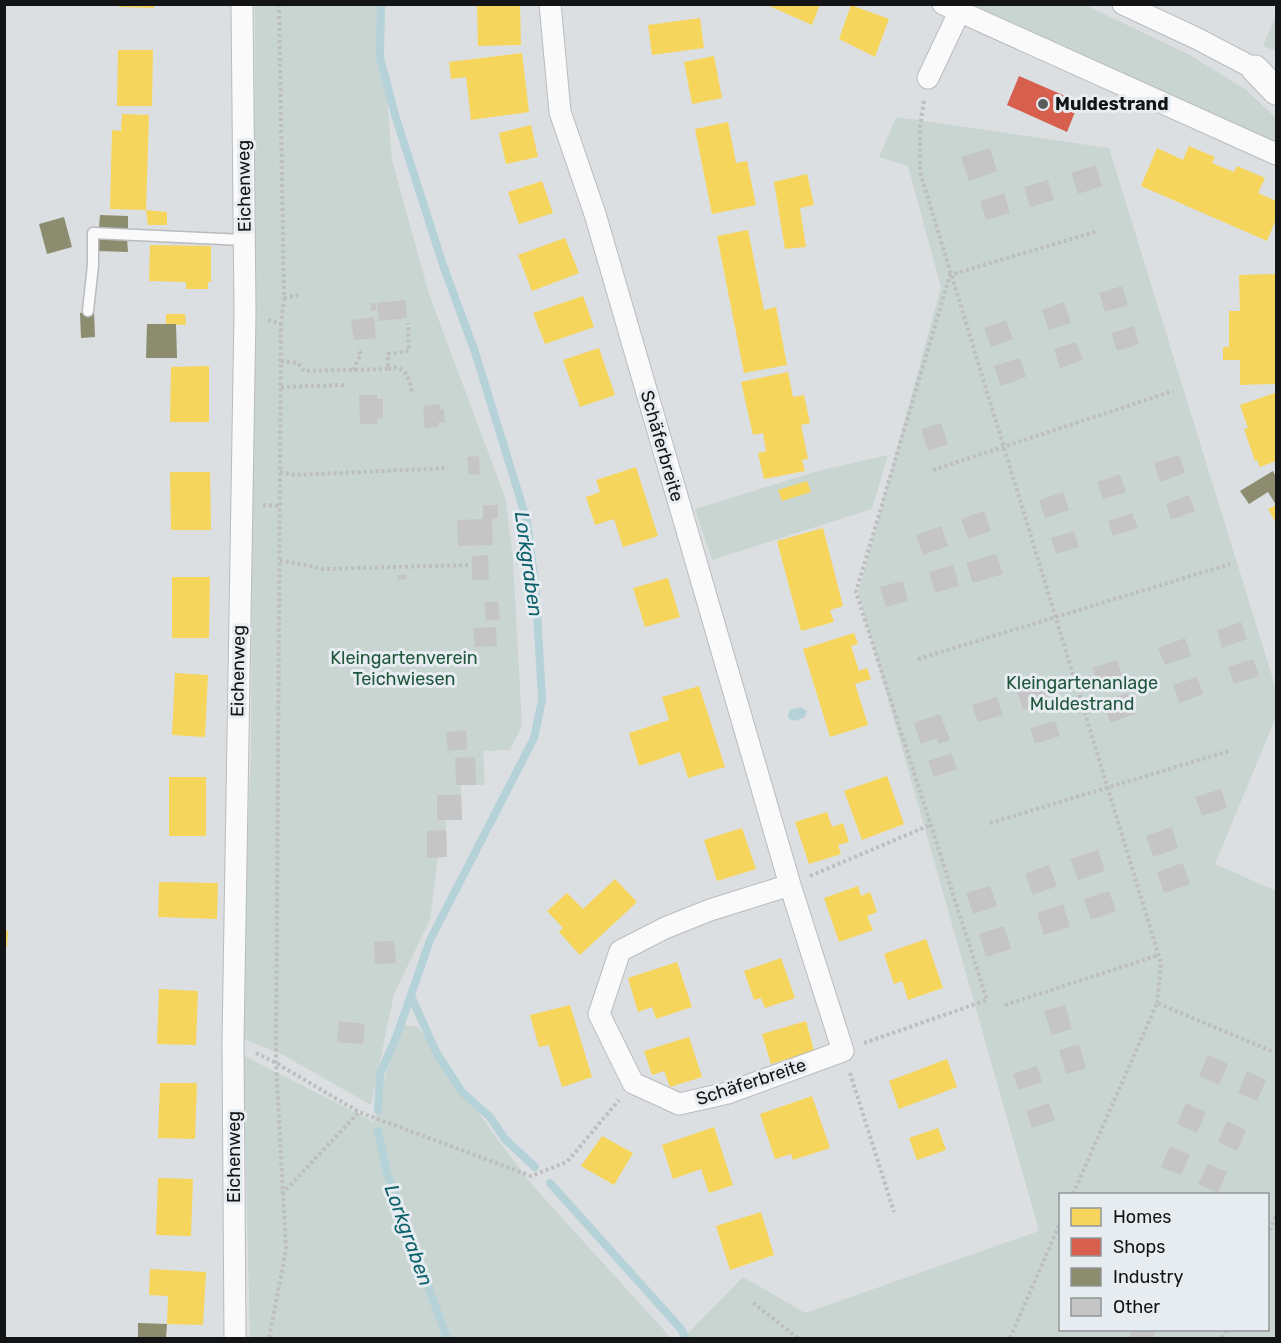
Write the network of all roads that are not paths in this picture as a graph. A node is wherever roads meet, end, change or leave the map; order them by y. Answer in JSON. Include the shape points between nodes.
{"nodes":[{"id":1,"x":242,"y":4,"type":"edge"},
{"id":2,"x":550,"y":4,"type":"edge"},
{"id":3,"x":1123,"y":4,"type":"edge"},
{"id":4,"x":955,"y":7,"type":"edge"},
{"id":5,"x":1266,"y":70,"type":"edge"},
{"id":6,"x":928,"y":78,"type":"road end"},
{"id":7,"x":1276,"y":91,"type":"edge"},
{"id":8,"x":1276,"y":154,"type":"edge"},
{"id":9,"x":244,"y":240,"type":"junction"},
{"id":10,"x":87,"y":311,"type":"dead end"},
{"id":11,"x":789,"y":885,"type":"junction"},
{"id":12,"x":235,"y":1338,"type":"edge"}],
"edges":[{"from":1,"to":9,"type":"street","name":"Eichenweg"},
{"from":2,"to":11,"type":"street","name":"Schäferbreite","via":[[560,112],[595,213]]},
{"from":3,"to":5,"type":"street"},
{"from":4,"to":6,"type":"street"},
{"from":4,"to":8,"type":"street"},
{"from":5,"to":7,"type":"street"},
{"from":9,"to":10,"type":"lane","via":[[93,233]]},
{"from":9,"to":12,"type":"street","name":"Eichenweg","via":[[232,1042]]},
{"from":11,"to":11,"type":"street","name":"Schäferbreite","via":[[710,910],[620,951],[599,1014],[633,1083],[679,1104],[728,1093],[843,1051]]}]}
